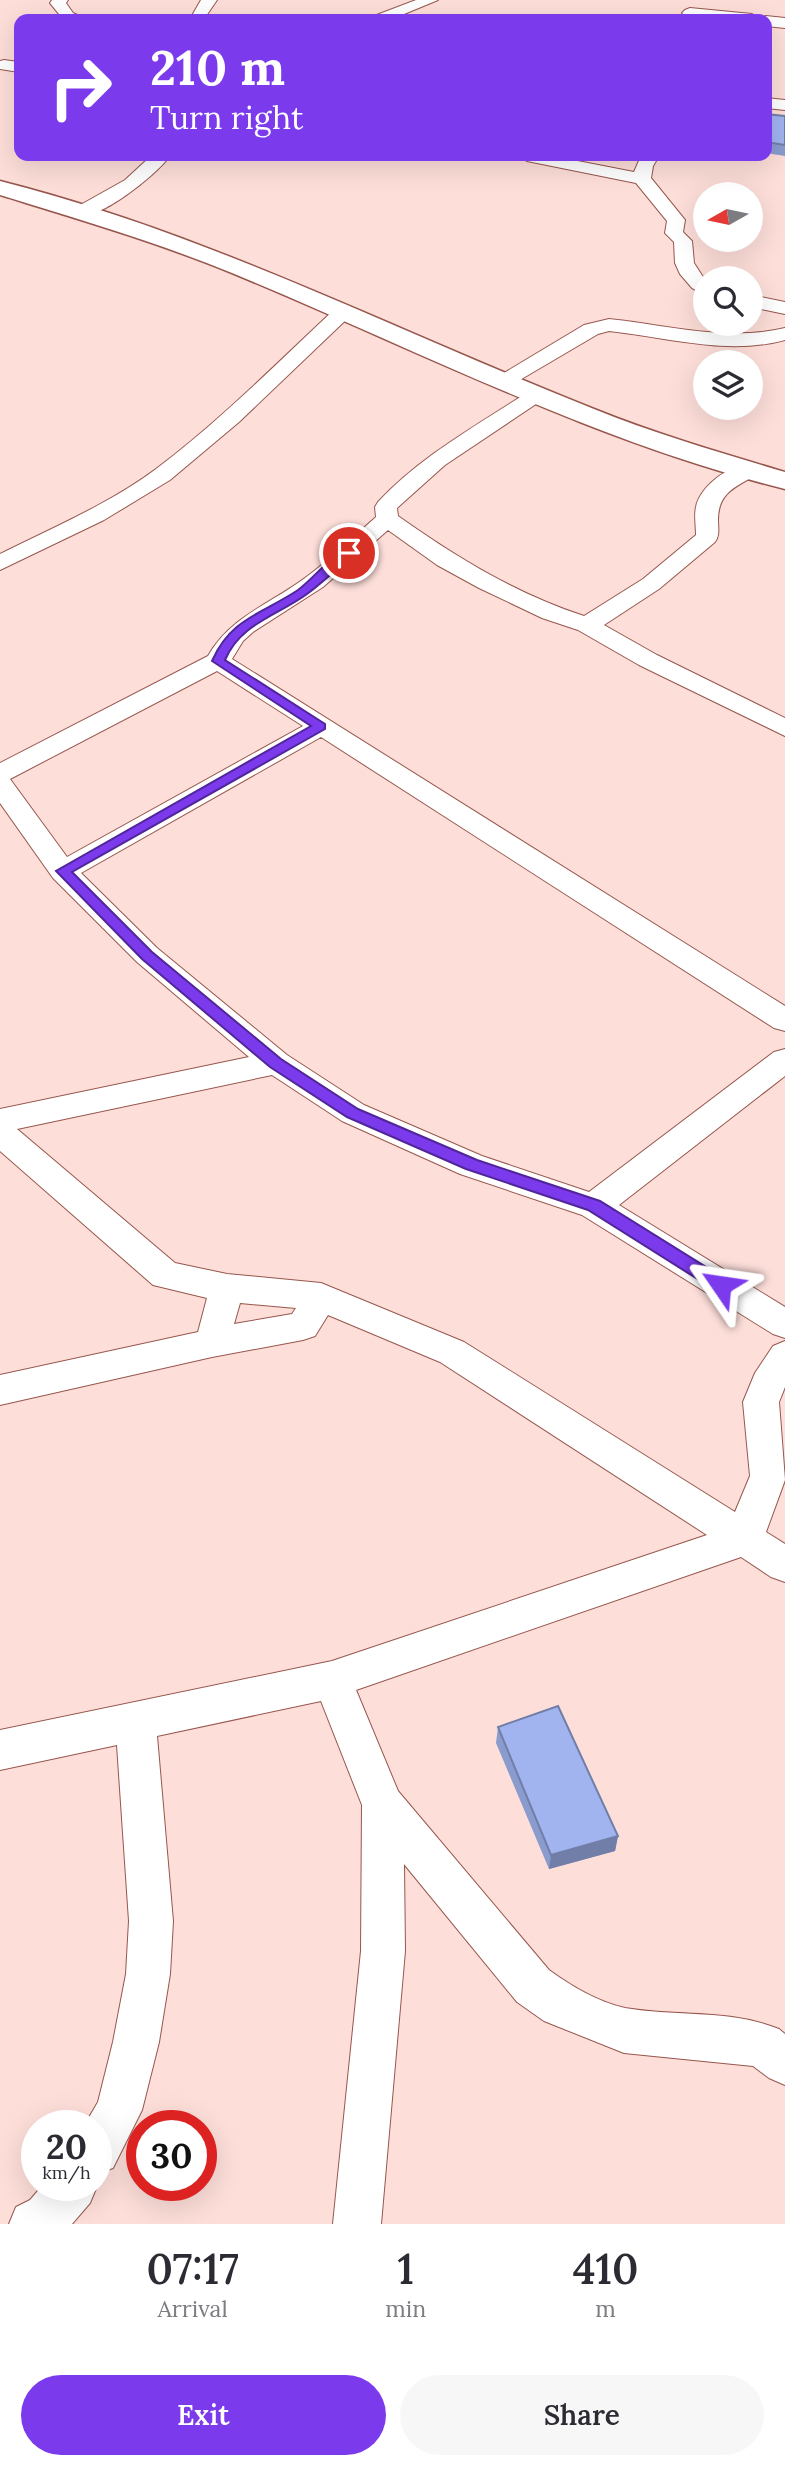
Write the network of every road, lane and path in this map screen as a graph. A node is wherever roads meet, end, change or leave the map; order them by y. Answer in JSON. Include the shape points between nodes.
{"nodes":[{"id":1,"x":60,"y":0,"type":"edge"},
{"id":2,"x":430,"y":0,"type":"edge"},
{"id":3,"x":690,"y":13,"type":"dead end"},
{"id":4,"x":68,"y":14,"type":"edge"},
{"id":5,"x":392,"y":14,"type":"edge"},
{"id":6,"x":700,"y":14,"type":"edge"},
{"id":7,"x":156,"y":161,"type":"edge"},
{"id":8,"x":552,"y":161,"type":"edge"},
{"id":9,"x":647,"y":161,"type":"edge"},
{"id":10,"x":642,"y":179,"type":"junction"},
{"id":11,"x":0,"y":188,"type":"edge"},
{"id":12,"x":81,"y":212,"type":"junction"},
{"id":13,"x":693,"y":281,"type":"edge"},
{"id":14,"x":763,"y":303,"type":"edge"},
{"id":15,"x":785,"y":308,"type":"edge"},
{"id":16,"x":343,"y":312,"type":"junction"},
{"id":17,"x":785,"y":334,"type":"edge"},
{"id":18,"x":506,"y":380,"type":"junction"},
{"id":19,"x":538,"y":394,"type":"junction"},
{"id":20,"x":748,"y":470,"type":"junction"},
{"id":21,"x":785,"y":481,"type":"edge"},
{"id":22,"x":387,"y":519,"type":"junction"},
{"id":23,"x":0,"y":563,"type":"edge"},
{"id":24,"x":587,"y":625,"type":"junction"},
{"id":25,"x":218,"y":661,"type":"junction"},
{"id":26,"x":320,"y":727,"type":"junction"},
{"id":27,"x":785,"y":728,"type":"edge"},
{"id":28,"x":0,"y":774,"type":"edge"},
{"id":29,"x":0,"y":784,"type":"edge"},
{"id":30,"x":63,"y":871,"type":"junction"},
{"id":31,"x":785,"y":1020,"type":"edge"},
{"id":32,"x":785,"y":1060,"type":"edge"},
{"id":33,"x":276,"y":1063,"type":"junction"},
{"id":34,"x":0,"y":1121,"type":"edge"},
{"id":35,"x":0,"y":1133,"type":"edge"},
{"id":36,"x":594,"y":1206,"type":"junction"},
{"id":37,"x":228,"y":1287,"type":"junction"},
{"id":38,"x":321,"y":1297,"type":"junction"},
{"id":39,"x":785,"y":1324,"type":"edge"},
{"id":40,"x":212,"y":1343,"type":"junction"},
{"id":41,"x":785,"y":1356,"type":"edge"},
{"id":42,"x":0,"y":1390,"type":"edge"},
{"id":43,"x":744,"y":1539,"type":"junction"},
{"id":44,"x":785,"y":1565,"type":"edge"},
{"id":45,"x":332,"y":1679,"type":"junction"},
{"id":46,"x":135,"y":1721,"type":"junction"},
{"id":47,"x":0,"y":1750,"type":"edge"},
{"id":48,"x":383,"y":1805,"type":"junction"},
{"id":49,"x":785,"y":2062,"type":"edge"},
{"id":50,"x":112,"y":2122,"type":"edge"},
{"id":51,"x":60,"y":2201,"type":"edge"},
{"id":52,"x":33,"y":2224,"type":"edge"},
{"id":53,"x":357,"y":2224,"type":"edge"}],
"edges":[{"from":1,"to":4,"type":"street","via":[[62,11]]},
{"from":2,"to":5,"type":"street"},
{"from":3,"to":6,"type":"street"},
{"from":7,"to":12,"type":"street","via":[[131,184]]},
{"from":8,"to":10,"type":"street"},
{"from":9,"to":10,"type":"street"},
{"from":10,"to":13,"type":"street","via":[[676,220],[674,233],[683,241],[681,258]]},
{"from":11,"to":12,"type":"street"},
{"from":12,"to":16,"type":"street","via":[[238,267]]},
{"from":14,"to":15,"type":"street"},
{"from":16,"to":18,"type":"street"},
{"from":16,"to":23,"type":"street","via":[[162,475],[96,515]]},
{"from":17,"to":18,"type":"street","via":[[768,339],[727,339],[609,325],[591,329]]},
{"from":18,"to":19,"type":"street"},
{"from":19,"to":20,"type":"street"},
{"from":19,"to":22,"type":"street","via":[[406,486],[386,507]]},
{"from":20,"to":21,"type":"street"},
{"from":20,"to":24,"type":"street","via":[[714,491],[707,506],[707,537],[651,584]]},
{"from":22,"to":24,"type":"street","via":[[466,572]]},
{"from":22,"to":25,"type":"street","via":[[302,592],[244,625]]},
{"from":24,"to":27,"type":"street"},
{"from":25,"to":26,"type":"street"},
{"from":25,"to":28,"type":"street"},
{"from":26,"to":30,"type":"street"},
{"from":26,"to":31,"type":"street"},
{"from":29,"to":30,"type":"street"},
{"from":30,"to":33,"type":"street","via":[[147,955]]},
{"from":32,"to":36,"type":"street"},
{"from":33,"to":34,"type":"street"},
{"from":33,"to":36,"type":"street","via":[[353,1113],[471,1165]]},
{"from":35,"to":37,"type":"street","via":[[165,1275]]},
{"from":36,"to":39,"type":"street"},
{"from":37,"to":38,"type":"street"},
{"from":37,"to":40,"type":"street"},
{"from":38,"to":40,"type":"street","via":[[303,1326]]},
{"from":38,"to":43,"type":"street","via":[[452,1352]]},
{"from":40,"to":42,"type":"street"},
{"from":41,"to":43,"type":"street","via":[[761,1402],[768,1476]]},
{"from":43,"to":44,"type":"street"},
{"from":43,"to":45,"type":"street"},
{"from":45,"to":46,"type":"street"},
{"from":45,"to":48,"type":"street"},
{"from":46,"to":47,"type":"street"},
{"from":46,"to":50,"type":"street","via":[[150,1921],[148,1974],[136,2042]]},
{"from":48,"to":49,"type":"street","via":[[533,1986],[560,2005],[624,2030],[763,2045]]},
{"from":48,"to":53,"type":"street","via":[[383,1951]]},
{"from":51,"to":52,"type":"street","via":[[47,2217]]}]}
